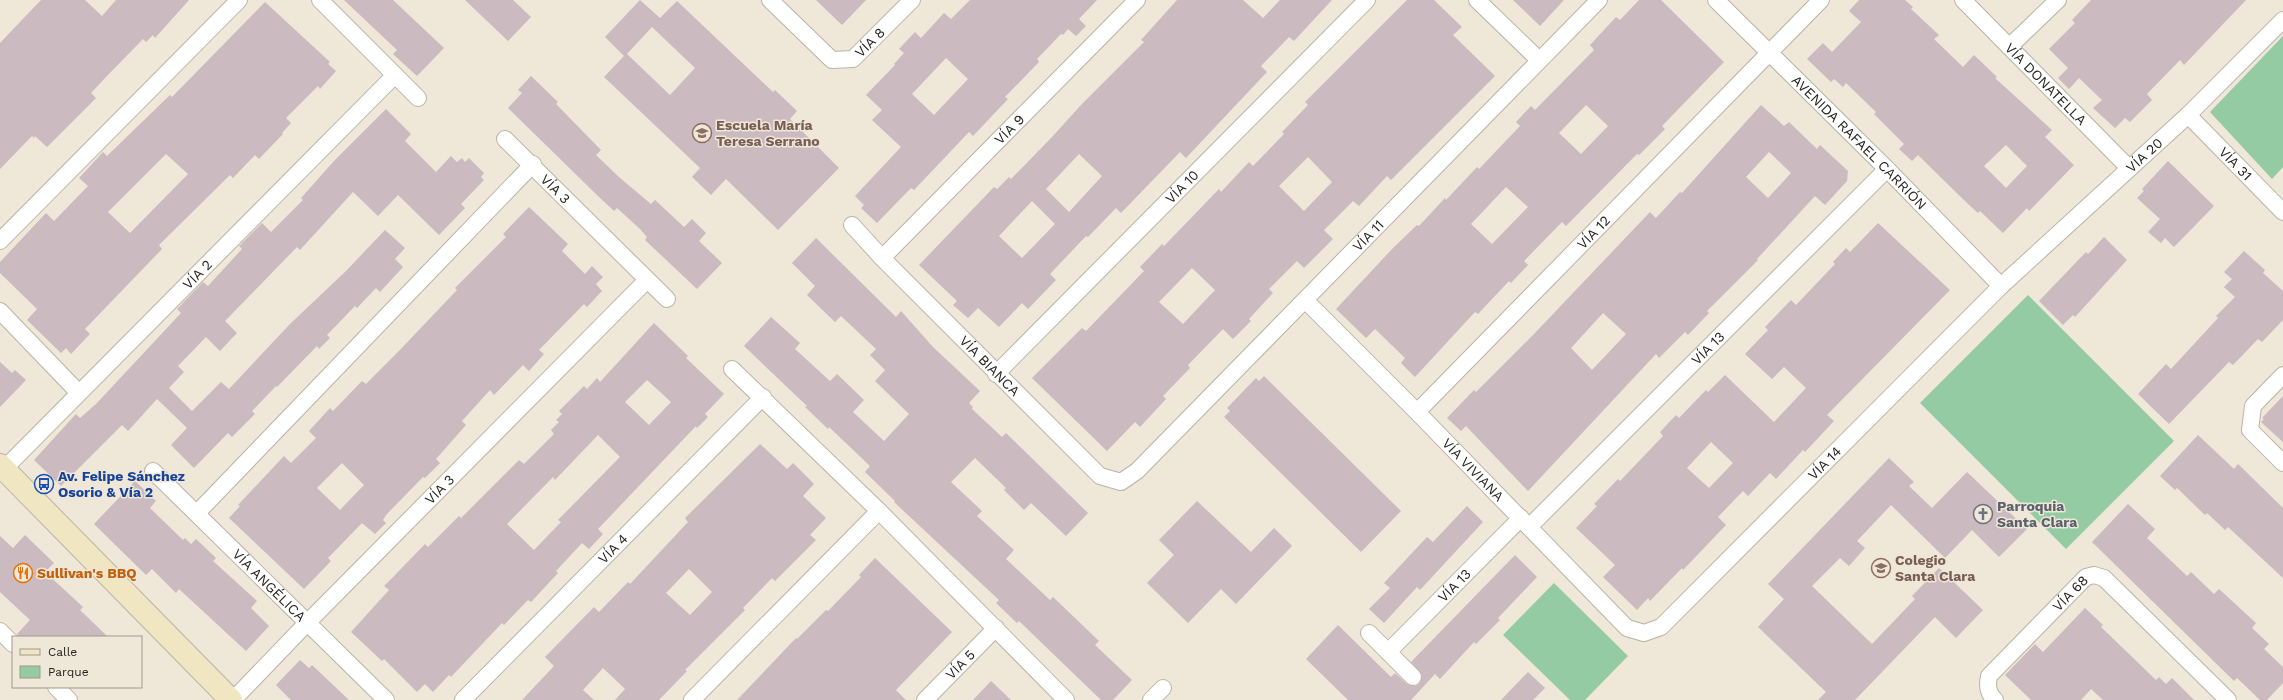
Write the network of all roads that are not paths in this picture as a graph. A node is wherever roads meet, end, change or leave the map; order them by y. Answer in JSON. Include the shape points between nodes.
{"nodes":[{"id":1,"x":240,"y":0,"type":"edge"},
{"id":2,"x":320,"y":0,"type":"edge"},
{"id":3,"x":770,"y":0,"type":"edge"},
{"id":4,"x":912,"y":0,"type":"edge"},
{"id":5,"x":1137,"y":0,"type":"edge"},
{"id":6,"x":1367,"y":0,"type":"edge"},
{"id":7,"x":1477,"y":0,"type":"edge"},
{"id":8,"x":1599,"y":0,"type":"edge"},
{"id":9,"x":1716,"y":0,"type":"edge"},
{"id":10,"x":1821,"y":0,"type":"edge"},
{"id":11,"x":1963,"y":0,"type":"edge"},
{"id":12,"x":2058,"y":0,"type":"edge"},
{"id":13,"x":2283,"y":20,"type":"edge"},
{"id":14,"x":2009,"y":47,"type":"junction"},
{"id":15,"x":1770,"y":52,"type":"junction"},
{"id":16,"x":1539,"y":60,"type":"junction"},
{"id":17,"x":395,"y":75,"type":"junction"},
{"id":18,"x":418,"y":98,"type":"dead end"},
{"id":19,"x":2188,"y":115,"type":"junction"},
{"id":20,"x":505,"y":139,"type":"dead end"},
{"id":21,"x":532,"y":164,"type":"junction"},
{"id":22,"x":2128,"y":168,"type":"junction"},
{"id":23,"x":1887,"y":169,"type":"junction"},
{"id":24,"x":2283,"y":212,"type":"edge"},
{"id":25,"x":852,"y":225,"type":"dead end"},
{"id":26,"x":0,"y":241,"type":"edge"},
{"id":27,"x":882,"y":258,"type":"junction"},
{"id":28,"x":648,"y":280,"type":"junction"},
{"id":29,"x":2001,"y":286,"type":"junction"},
{"id":30,"x":667,"y":299,"type":"dead end"},
{"id":31,"x":1305,"y":300,"type":"junction"},
{"id":32,"x":0,"y":311,"type":"edge"},
{"id":33,"x":732,"y":369,"type":"dead end"},
{"id":34,"x":996,"y":374,"type":"junction"},
{"id":35,"x":2283,"y":375,"type":"edge"},
{"id":36,"x":78,"y":392,"type":"junction"},
{"id":37,"x":762,"y":398,"type":"junction"},
{"id":38,"x":1417,"y":412,"type":"junction"},
{"id":39,"x":2283,"y":463,"type":"edge"},
{"id":40,"x":1,"y":469,"type":"edge"},
{"id":41,"x":153,"y":471,"type":"dead end"},
{"id":42,"x":1137,"y":471,"type":"joint"},
{"id":43,"x":879,"y":511,"type":"junction"},
{"id":44,"x":197,"y":513,"type":"junction"},
{"id":45,"x":1525,"y":523,"type":"junction"},
{"id":46,"x":308,"y":622,"type":"junction"},
{"id":47,"x":996,"y":628,"type":"junction"},
{"id":48,"x":0,"y":631,"type":"edge"},
{"id":49,"x":1369,"y":633,"type":"dead end"},
{"id":50,"x":1644,"y":633,"type":"joint"},
{"id":51,"x":12,"y":643,"type":"edge"},
{"id":52,"x":1388,"y":652,"type":"junction"},
{"id":53,"x":1413,"y":677,"type":"dead end"},
{"id":54,"x":57,"y":688,"type":"edge"},
{"id":55,"x":1163,"y":688,"type":"dead end"},
{"id":56,"x":70,"y":700,"type":"edge"},
{"id":57,"x":232,"y":700,"type":"edge"},
{"id":58,"x":386,"y":700,"type":"edge"},
{"id":59,"x":463,"y":700,"type":"edge"},
{"id":60,"x":692,"y":700,"type":"edge"},
{"id":61,"x":924,"y":700,"type":"edge"},
{"id":62,"x":1066,"y":700,"type":"edge"},
{"id":63,"x":1151,"y":700,"type":"edge"},
{"id":64,"x":1995,"y":700,"type":"edge"},
{"id":65,"x":2228,"y":700,"type":"edge"}],
"edges":[{"from":1,"to":26,"type":"street"},
{"from":2,"to":17,"type":"street"},
{"from":3,"to":4,"type":"street","name":"VÍA 8","via":[[832,60],[853,59]]},
{"from":5,"to":27,"type":"street","name":"VÍA 9"},
{"from":6,"to":34,"type":"street","name":"VÍA 10"},
{"from":7,"to":16,"type":"street"},
{"from":8,"to":16,"type":"street","name":"VÍA 11"},
{"from":9,"to":15,"type":"street","name":"AVENIDA RAFAEL CARRIÓN"},
{"from":10,"to":15,"type":"street","name":"VÍA 12"},
{"from":11,"to":14,"type":"street","name":"VÍA DONATELLA"},
{"from":12,"to":14,"type":"street"},
{"from":13,"to":19,"type":"street","name":"VÍA 20"},
{"from":14,"to":22,"type":"street","name":"VÍA DONATELLA"},
{"from":15,"to":23,"type":"street","name":"AVENIDA RAFAEL CARRIÓN"},
{"from":15,"to":38,"type":"street","name":"VÍA 12"},
{"from":16,"to":31,"type":"street","name":"VÍA 11"},
{"from":17,"to":18,"type":"street"},
{"from":17,"to":36,"type":"street","name":"VÍA 2"},
{"from":19,"to":22,"type":"street","name":"VÍA 20"},
{"from":19,"to":24,"type":"street","name":"VÍA 31"},
{"from":20,"to":21,"type":"street","name":"VÍA 3"},
{"from":21,"to":28,"type":"street","name":"VÍA 3"},
{"from":21,"to":44,"type":"street","name":"VÍA 3"},
{"from":22,"to":29,"type":"street","name":"VÍA 20"},
{"from":23,"to":29,"type":"street","name":"AVENIDA RAFAEL CARRIÓN"},
{"from":23,"to":45,"type":"street","name":"VÍA 13"},
{"from":25,"to":27,"type":"street","name":"VÍA BIANCA"},
{"from":27,"to":34,"type":"street","name":"VÍA BIANCA"},
{"from":28,"to":30,"type":"street","name":"VÍA 3"},
{"from":28,"to":46,"type":"street","name":"VÍA 3"},
{"from":29,"to":50,"type":"street","name":"VÍA 14","via":[[1661,627]]},
{"from":31,"to":38,"type":"street","name":"VÍA VIVIANA"},
{"from":31,"to":42,"type":"street","name":"VÍA 11"},
{"from":32,"to":36,"type":"street"},
{"from":33,"to":37,"type":"street"},
{"from":34,"to":42,"type":"street","name":"VÍA BIANCA","via":[[1100,476],[1121,482]]},
{"from":35,"to":39,"type":"street","via":[[2253,406],[2250,430]]},
{"from":36,"to":40,"type":"street","name":"VÍA 2"},
{"from":37,"to":43,"type":"street"},
{"from":37,"to":59,"type":"street","name":"VÍA 4"},
{"from":38,"to":45,"type":"street","name":"VÍA VIVIANA"},
{"from":40,"to":57,"type":"street"},
{"from":41,"to":44,"type":"street","name":"VÍA ANGÉLICA"},
{"from":43,"to":47,"type":"street"},
{"from":43,"to":60,"type":"street"},
{"from":44,"to":46,"type":"street","name":"VÍA ANGÉLICA"},
{"from":45,"to":50,"type":"street","name":"VÍA VIVIANA","via":[[1627,628]]},
{"from":45,"to":52,"type":"street","name":"VÍA 13"},
{"from":46,"to":57,"type":"street","name":"VÍA 3"},
{"from":46,"to":58,"type":"street","name":"VÍA ANGÉLICA"},
{"from":47,"to":61,"type":"street","name":"VÍA 5"},
{"from":47,"to":62,"type":"street"},
{"from":48,"to":51,"type":"street"},
{"from":49,"to":52,"type":"street"},
{"from":52,"to":53,"type":"street"},
{"from":54,"to":56,"type":"street"},
{"from":55,"to":63,"type":"street"},
{"from":64,"to":65,"type":"street","name":"VÍA 68","via":[[1990,695],[1988,676],[2086,577],[2094,575],[2104,578]]}]}
